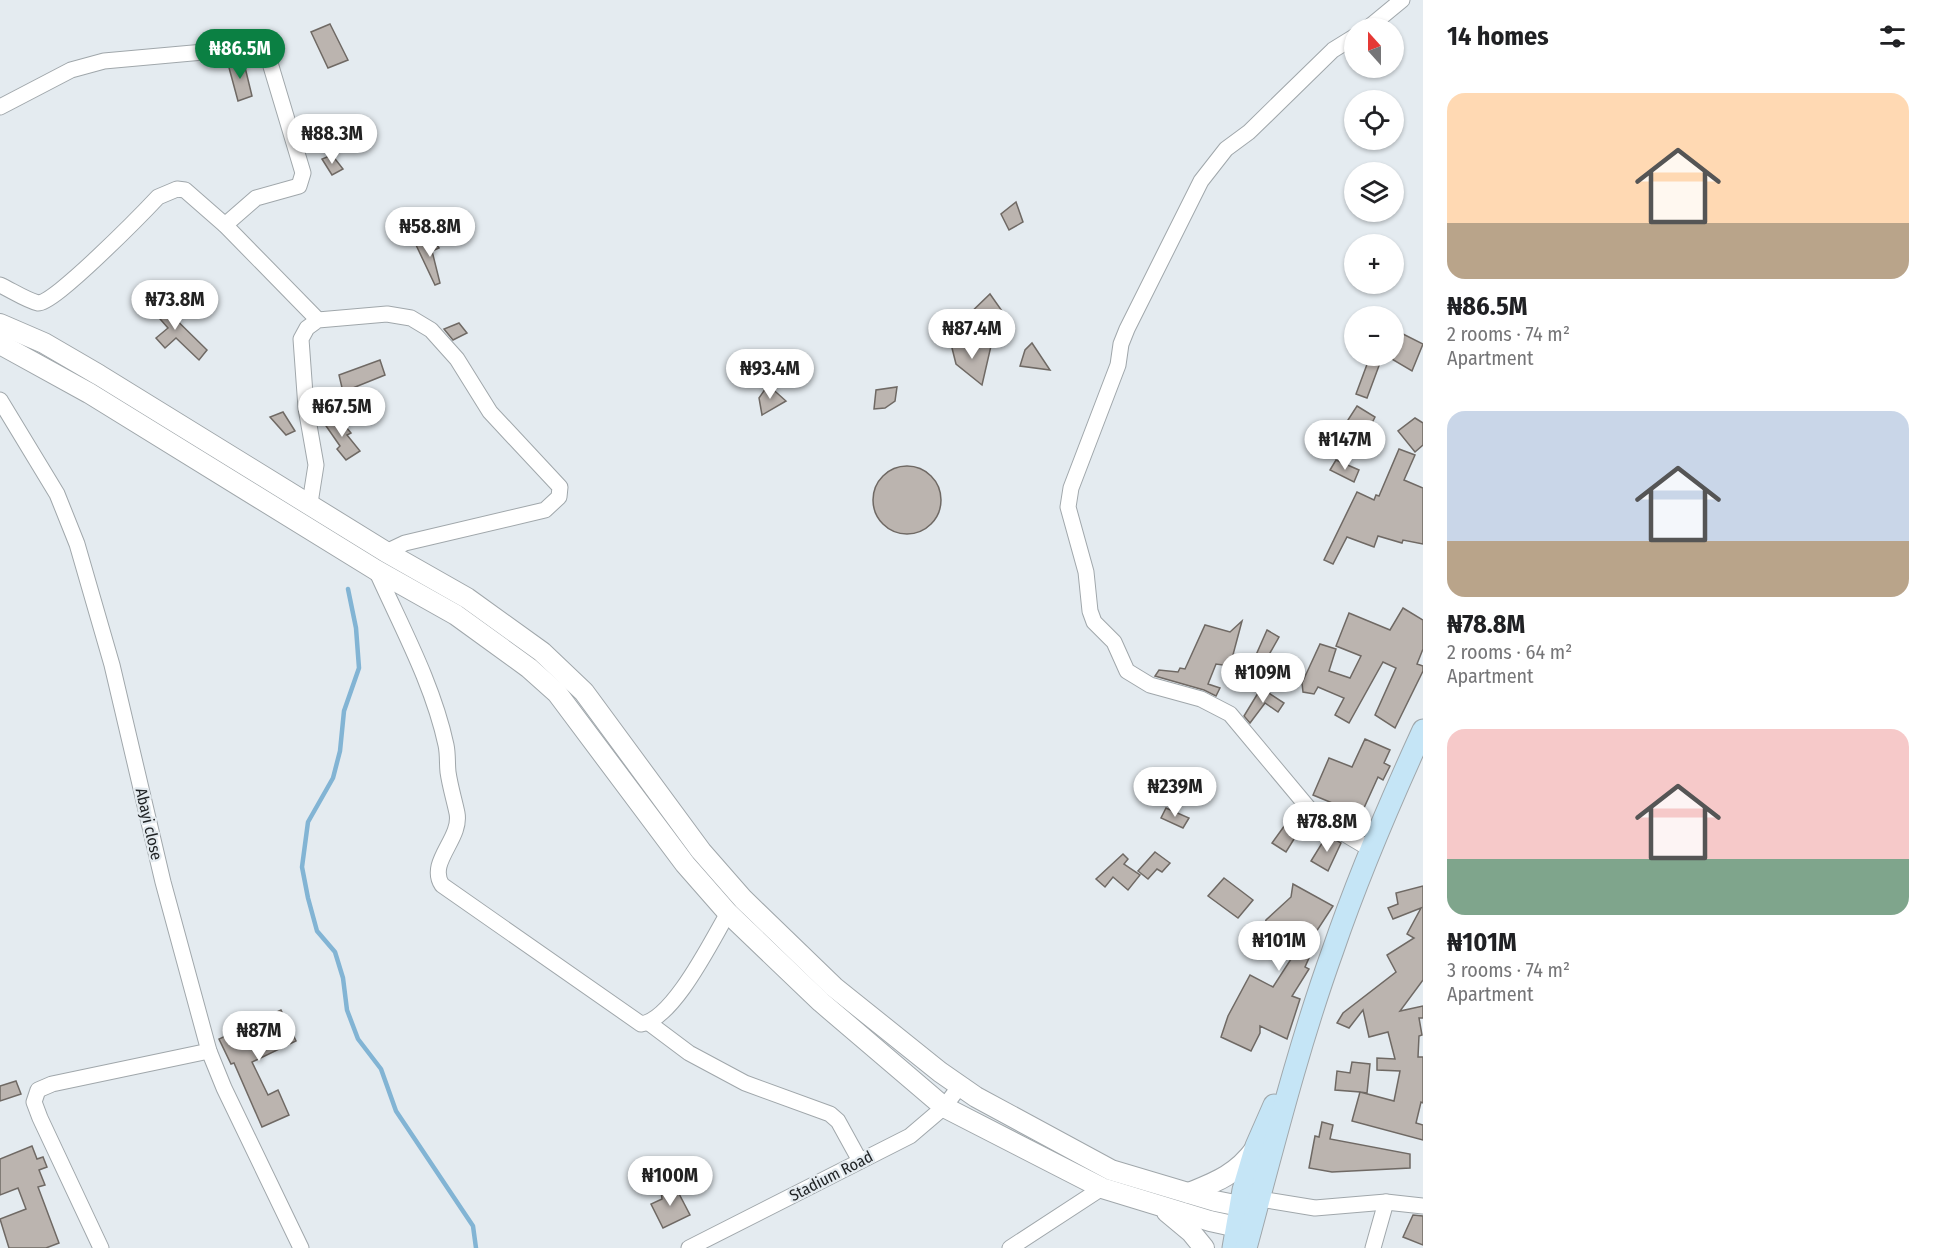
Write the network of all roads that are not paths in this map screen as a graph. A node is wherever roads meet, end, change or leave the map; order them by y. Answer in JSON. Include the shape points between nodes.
{"nodes":[{"id":1,"x":1402,"y":0,"type":"edge"},
{"id":2,"x":1380,"y":18,"type":"edge"},
{"id":3,"x":1344,"y":43,"type":"edge"},
{"id":4,"x":0,"y":107,"type":"edge"},
{"id":5,"x":225,"y":225,"type":"junction"},
{"id":6,"x":0,"y":285,"type":"edge"},
{"id":7,"x":318,"y":320,"type":"junction"},
{"id":8,"x":0,"y":324,"type":"edge"},
{"id":9,"x":0,"y":344,"type":"edge"},
{"id":10,"x":0,"y":400,"type":"edge"},
{"id":11,"x":310,"y":503,"type":"junction"},
{"id":12,"x":386,"y":552,"type":"junction"},
{"id":13,"x":376,"y":570,"type":"junction"},
{"id":14,"x":1423,"y":730,"type":"edge"},
{"id":15,"x":1370,"y":849,"type":"junction"},
{"id":16,"x":728,"y":913,"type":"junction"},
{"id":17,"x":649,"y":1023,"type":"junction"},
{"id":18,"x":1304,"y":1036,"type":"junction"},
{"id":19,"x":209,"y":1051,"type":"junction"},
{"id":20,"x":960,"y":1086,"type":"junction"},
{"id":21,"x":944,"y":1107,"type":"junction"},
{"id":22,"x":1256,"y":1146,"type":"junction"},
{"id":23,"x":860,"y":1161,"type":"junction"},
{"id":24,"x":1102,"y":1188,"type":"junction"},
{"id":25,"x":1189,"y":1193,"type":"junction"},
{"id":26,"x":1386,"y":1202,"type":"junction"},
{"id":27,"x":1158,"y":1204,"type":"junction"},
{"id":28,"x":1423,"y":1206,"type":"edge"},
{"id":29,"x":1249,"y":1220,"type":"edge"},
{"id":30,"x":297,"y":1247,"type":"edge"},
{"id":31,"x":101,"y":1248,"type":"edge"},
{"id":32,"x":689,"y":1248,"type":"edge"},
{"id":33,"x":1010,"y":1248,"type":"edge"},
{"id":34,"x":1204,"y":1248,"type":"edge"},
{"id":35,"x":1233,"y":1248,"type":"edge"},
{"id":36,"x":1373,"y":1248,"type":"edge"}],
"edges":[{"from":1,"to":2,"type":"street"},
{"from":3,"to":15,"type":"street","via":[[1250,132],[1226,149],[1201,181],[1127,329],[1118,364],[1071,488],[1068,507],[1086,572],[1090,611],[1094,622],[1114,642],[1127,671],[1150,685],[1201,699],[1230,714],[1310,811]]},
{"from":4,"to":5,"type":"street","via":[[71,70],[104,61],[259,47],[267,53],[303,180],[295,188],[256,198]]},
{"from":5,"to":6,"type":"street","via":[[185,190],[177,189],[158,197],[68,284],[45,301],[38,303]]},
{"from":5,"to":7,"type":"street"},
{"from":7,"to":11,"type":"street","via":[[301,339],[306,408],[316,465]]},
{"from":7,"to":12,"type":"street","via":[[387,314],[411,318],[431,330],[512,439],[560,487],[559,497],[545,510],[405,543]]},
{"from":8,"to":11,"type":"street","via":[[63,354]]},
{"from":9,"to":13,"type":"street","via":[[89,393]]},
{"from":10,"to":19,"type":"street","name":"Abayi close","via":[[57,494],[77,544],[112,665],[163,882]]},
{"from":11,"to":12,"type":"street"},
{"from":12,"to":20,"type":"street","via":[[467,598],[542,652],[572,680],[612,728],[701,851],[743,899],[834,987]]},
{"from":13,"to":16,"type":"street","via":[[456,615],[557,693],[685,864]]},
{"from":13,"to":17,"type":"street","via":[[432,700],[446,744],[457,826],[437,868],[438,880],[634,1022]]},
{"from":14,"to":15,"type":"main road"},
{"from":15,"to":18,"type":"main road"},
{"from":16,"to":17,"type":"street","via":[[681,989]]},
{"from":16,"to":21,"type":"street","via":[[821,1002]]},
{"from":17,"to":23,"type":"street","via":[[689,1053],[745,1083],[830,1114]]},
{"from":18,"to":22,"type":"main road"},
{"from":18,"to":29,"type":"main road"},
{"from":19,"to":30,"type":"street","name":"Abayi close"},
{"from":19,"to":31,"type":"street","via":[[38,1090],[34,1102],[40,1118]]},
{"from":20,"to":21,"type":"street","name":"Stadium Road"},
{"from":20,"to":25,"type":"street","via":[[1111,1170]]},
{"from":21,"to":23,"type":"street","name":"Stadium Road","via":[[910,1136]]},
{"from":21,"to":24,"type":"street"},
{"from":22,"to":25,"type":"street","via":[[1230,1176]]},
{"from":22,"to":29,"type":"main road"},
{"from":23,"to":32,"type":"street","name":"Stadium Road"},
{"from":24,"to":27,"type":"street"},
{"from":24,"to":33,"type":"street"},
{"from":25,"to":29,"type":"street"},
{"from":26,"to":28,"type":"street"},
{"from":26,"to":29,"type":"street","via":[[1315,1208]]},
{"from":26,"to":36,"type":"street"},
{"from":27,"to":29,"type":"street"},
{"from":27,"to":34,"type":"street"},
{"from":29,"to":35,"type":"main road"}]}
